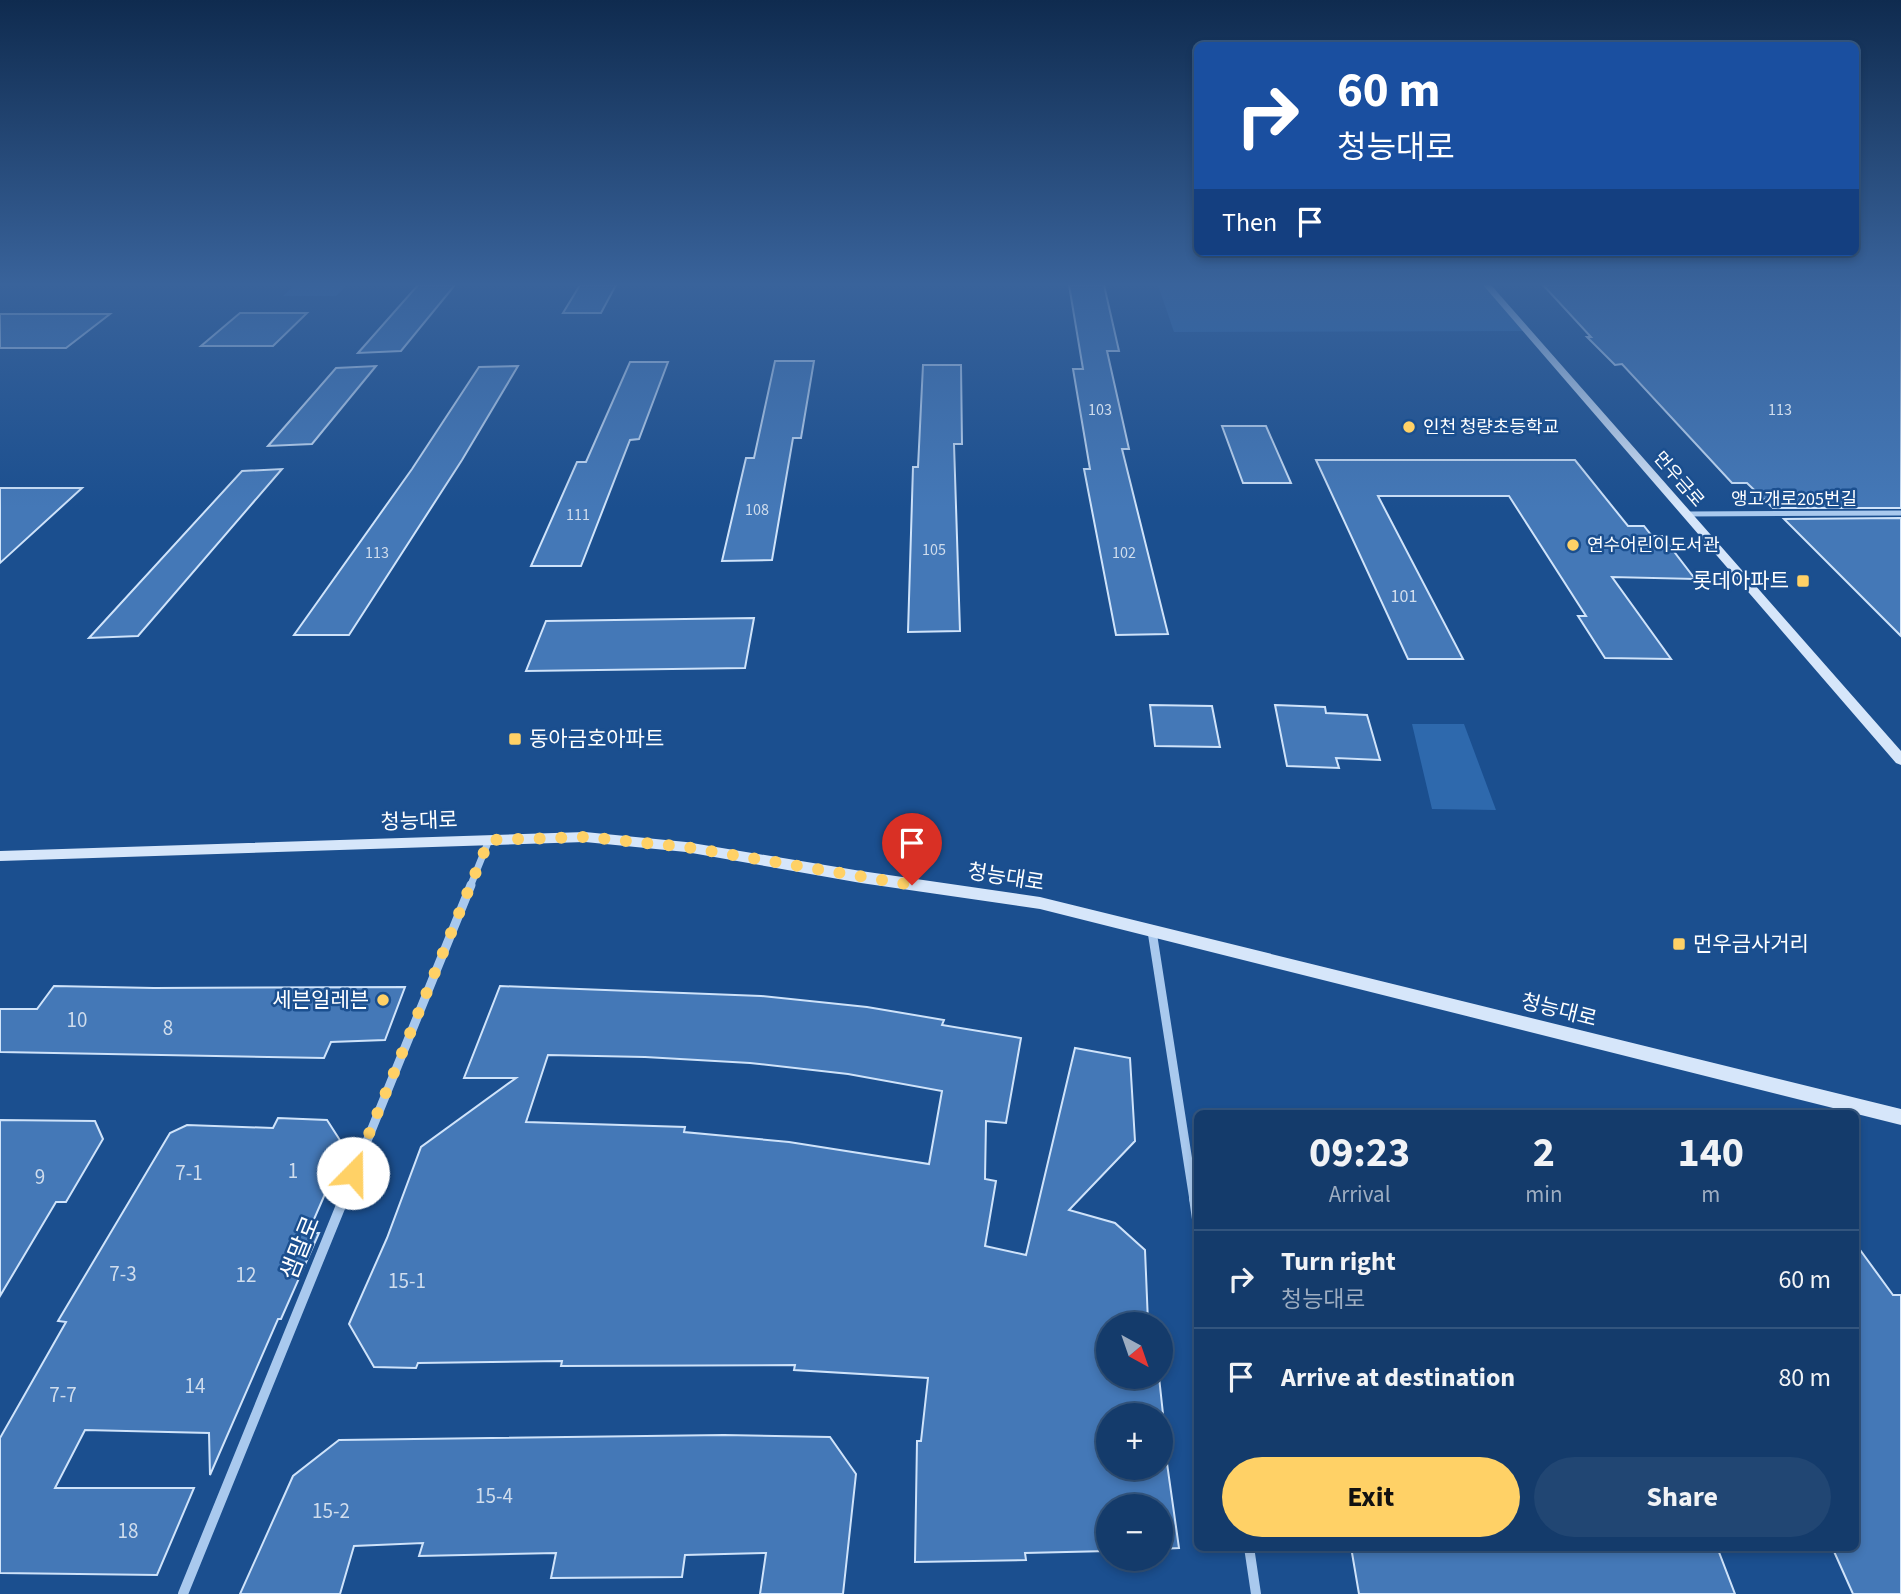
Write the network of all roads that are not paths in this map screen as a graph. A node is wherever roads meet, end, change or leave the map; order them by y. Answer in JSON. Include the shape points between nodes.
{"nodes":[{"id":1,"x":1552,"y":359,"type":"edge"},
{"id":2,"x":1901,"y":513,"type":"edge"},
{"id":3,"x":1686,"y":514,"type":"junction"},
{"id":4,"x":1901,"y":760,"type":"edge"},
{"id":5,"x":489,"y":840,"type":"junction"},
{"id":6,"x":0,"y":856,"type":"edge"},
{"id":7,"x":1152,"y":931,"type":"junction"},
{"id":8,"x":1901,"y":1117,"type":"edge"},
{"id":9,"x":1194,"y":1200,"type":"edge"},
{"id":10,"x":1250,"y":1551,"type":"edge"},
{"id":11,"x":183,"y":1594,"type":"edge"},
{"id":12,"x":1256,"y":1594,"type":"edge"}],
"edges":[{"from":1,"to":3,"type":"main road","name":"먼우금로"},
{"from":2,"to":3,"type":"street","name":"앵고개로205번길"},
{"from":3,"to":4,"type":"main road","name":"먼우금로"},
{"from":5,"to":6,"type":"main road","name":"청능대로"},
{"from":5,"to":7,"type":"main road","name":"청능대로","via":[[586,837],[686,847],[1040,903]]},
{"from":5,"to":11,"type":"street","name":"샘말로"},
{"from":7,"to":8,"type":"main road","name":"청능대로"},
{"from":7,"to":9,"type":"street"},
{"from":10,"to":12,"type":"street"}]}
